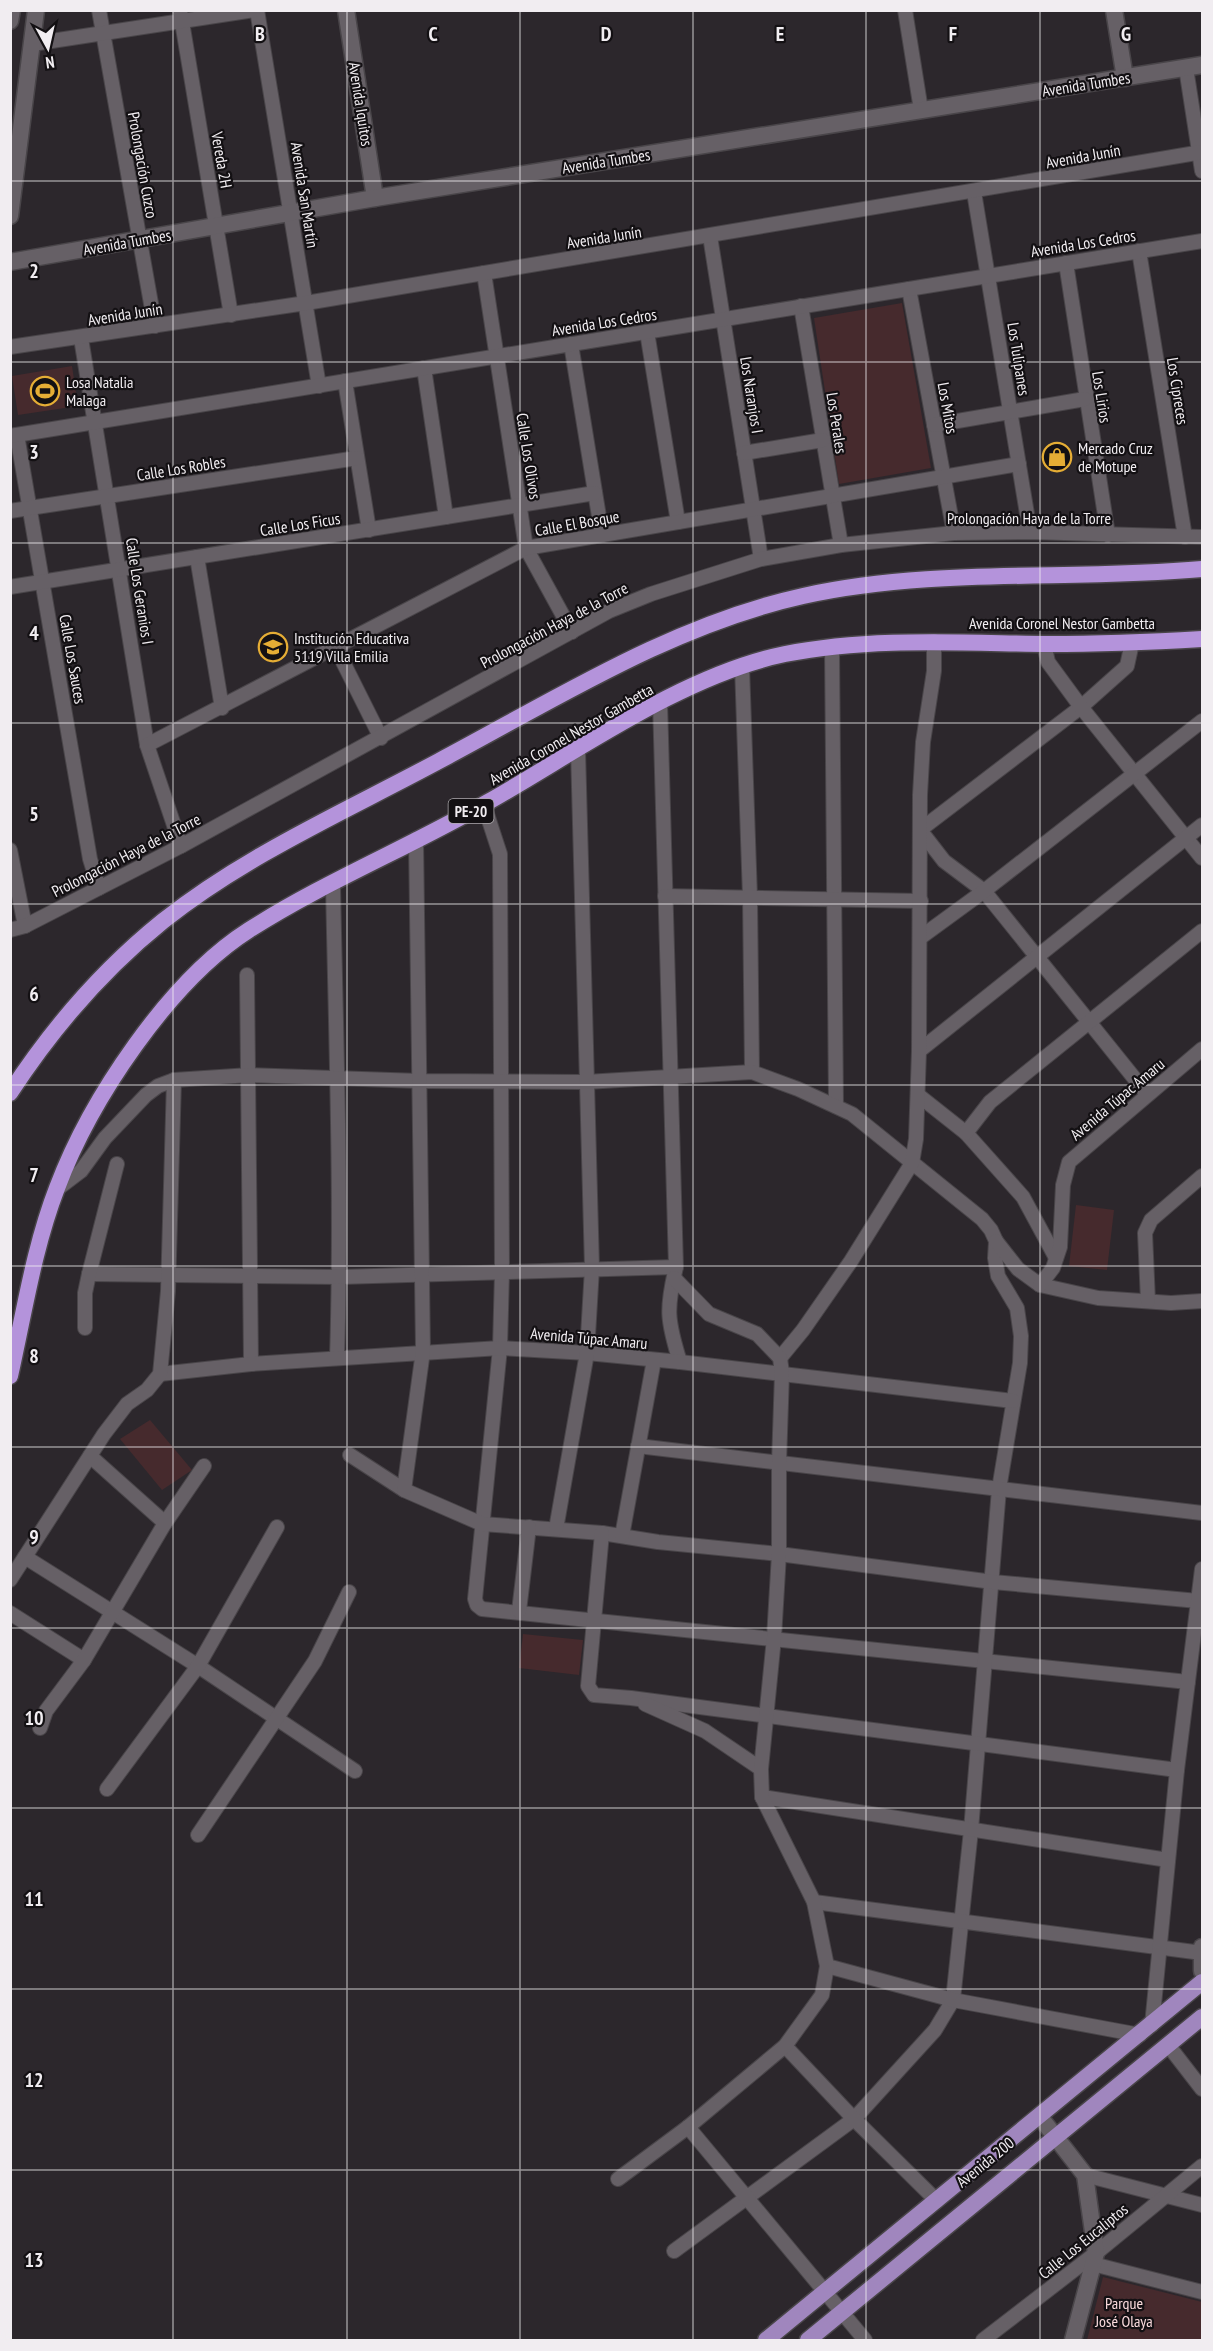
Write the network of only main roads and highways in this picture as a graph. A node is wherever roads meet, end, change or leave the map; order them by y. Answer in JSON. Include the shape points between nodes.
{"nodes":[{"id":1,"x":1203,"y":569,"type":"edge"},
{"id":2,"x":1203,"y":639,"type":"edge"},
{"id":3,"x":10,"y":1093,"type":"edge"},
{"id":4,"x":10,"y":1376,"type":"edge"},
{"id":5,"x":1203,"y":1982,"type":"edge"},
{"id":6,"x":1203,"y":2018,"type":"edge"},
{"id":7,"x":766,"y":2340,"type":"edge"},
{"id":8,"x":808,"y":2340,"type":"edge"}],
"edges":[{"from":1,"to":3,"type":"highway","via":[[912,579],[857,586],[749,610],[638,656],[276,847],[190,902],[147,934],[87,991],[61,1020]]},
{"from":2,"to":4,"type":"highway","name":"Avenida Coronel Nestor Gambetta","number":"PE-20","via":[[1044,644],[934,640],[832,647],[742,666],[660,702],[484,805],[245,932],[206,964],[130,1053],[78,1138],[56,1190]]},
{"from":5,"to":7,"type":"main road","name":"Avenida 200"},
{"from":6,"to":8,"type":"main road","name":"Avenida 200"}]}
